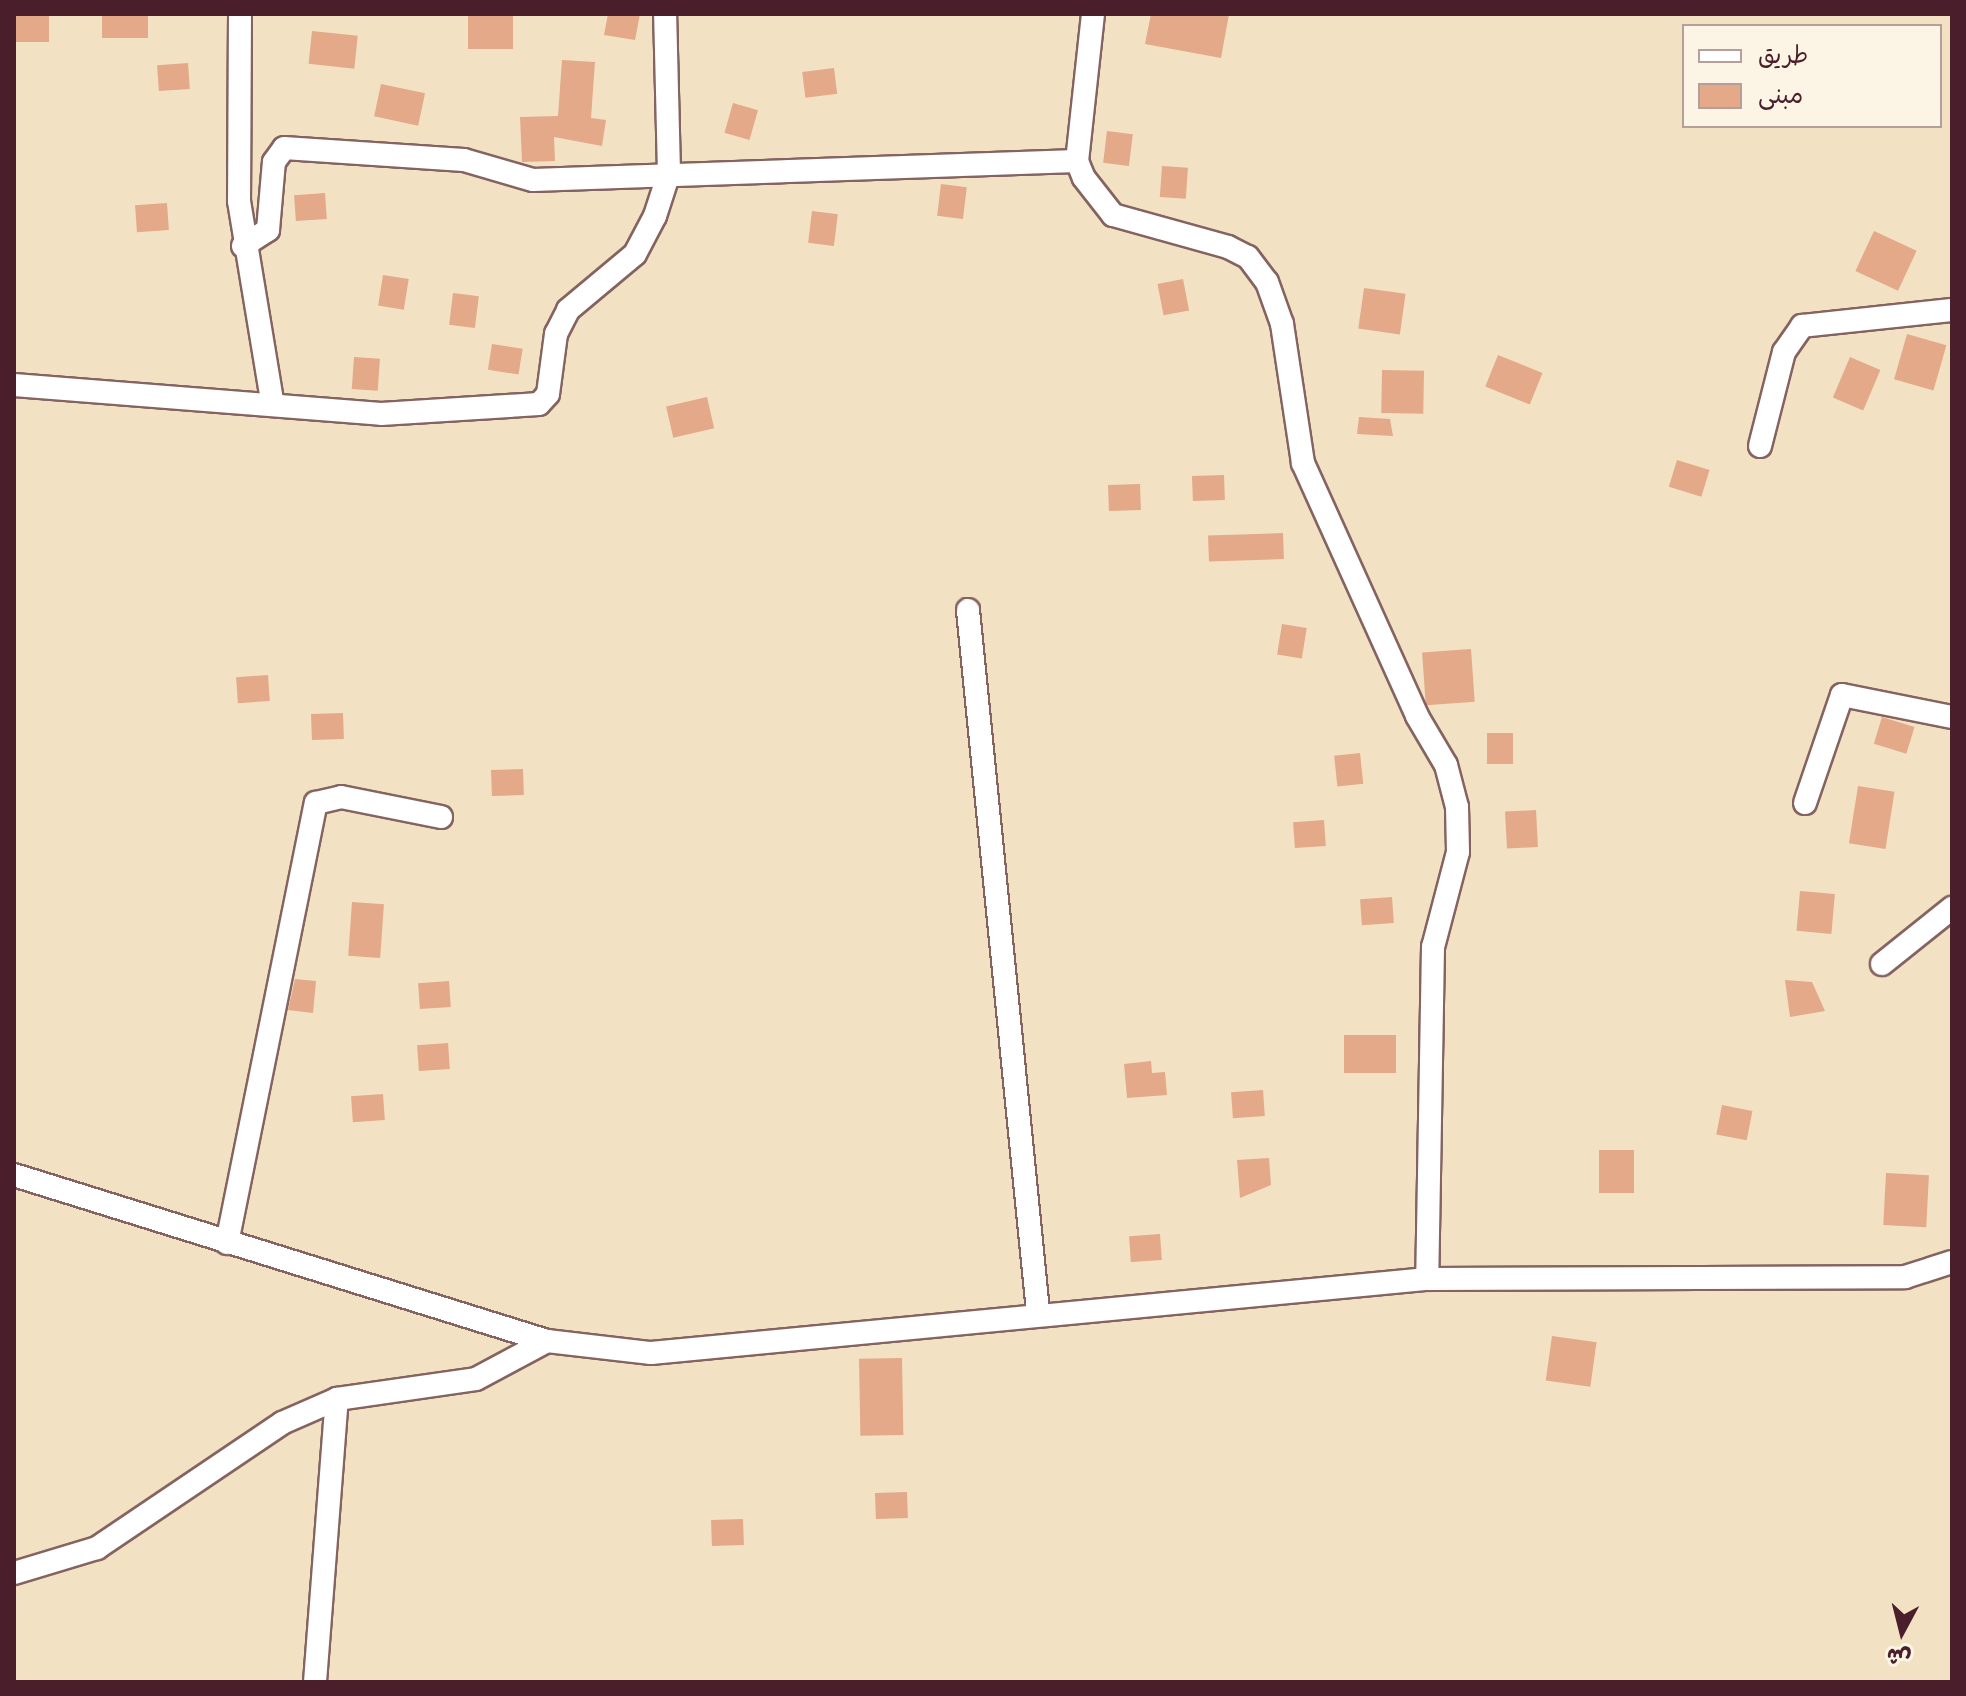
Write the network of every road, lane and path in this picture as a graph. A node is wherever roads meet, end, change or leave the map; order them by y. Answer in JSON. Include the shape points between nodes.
{"nodes":[{"id":1,"x":240,"y":14,"type":"edge"},
{"id":2,"x":665,"y":14,"type":"edge"},
{"id":3,"x":1093,"y":14,"type":"edge"},
{"id":4,"x":1077,"y":161,"type":"junction"},
{"id":5,"x":669,"y":173,"type":"junction"},
{"id":6,"x":243,"y":246,"type":"junction"},
{"id":7,"x":1952,"y":310,"type":"edge"},
{"id":8,"x":14,"y":385,"type":"edge"},
{"id":9,"x":272,"y":400,"type":"junction"},
{"id":10,"x":1760,"y":446,"type":"dead end"},
{"id":11,"x":968,"y":610,"type":"dead end"},
{"id":12,"x":1952,"y":717,"type":"edge"},
{"id":13,"x":1805,"y":803,"type":"dead end"},
{"id":14,"x":441,"y":817,"type":"dead end"},
{"id":15,"x":1952,"y":908,"type":"edge"},
{"id":16,"x":1882,"y":964,"type":"dead end"},
{"id":17,"x":14,"y":1175,"type":"edge"},
{"id":18,"x":227,"y":1243,"type":"junction"},
{"id":19,"x":1952,"y":1262,"type":"edge"},
{"id":20,"x":1427,"y":1279,"type":"junction"},
{"id":21,"x":1038,"y":1311,"type":"junction"},
{"id":22,"x":547,"y":1341,"type":"junction"},
{"id":23,"x":337,"y":1399,"type":"junction"},
{"id":24,"x":14,"y":1573,"type":"edge"},
{"id":25,"x":315,"y":1682,"type":"edge"}],
"edges":[{"from":1,"to":6,"type":"street"},
{"from":2,"to":5,"type":"street"},
{"from":3,"to":4,"type":"street"},
{"from":4,"to":5,"type":"street"},
{"from":4,"to":20,"type":"street","via":[[1101,207],[1113,215],[1228,247],[1248,257],[1267,282],[1282,324],[1303,463],[1417,716],[1446,765],[1458,852],[1433,947]]},
{"from":5,"to":6,"type":"street","via":[[533,180],[464,160],[284,148],[274,162],[268,230]]},
{"from":5,"to":9,"type":"street","via":[[635,254],[568,310],[556,334],[548,394],[539,404],[381,414]]},
{"from":6,"to":9,"type":"street"},
{"from":7,"to":10,"type":"street","via":[[1802,326],[1784,352]]},
{"from":8,"to":9,"type":"street"},
{"from":11,"to":21,"type":"street"},
{"from":12,"to":13,"type":"street","via":[[1842,695]]},
{"from":14,"to":18,"type":"street","via":[[341,797],[316,803]]},
{"from":15,"to":16,"type":"street"},
{"from":17,"to":18,"type":"street"},
{"from":18,"to":22,"type":"street"},
{"from":19,"to":20,"type":"street","via":[[1905,1277]]},
{"from":20,"to":21,"type":"street"},
{"from":21,"to":22,"type":"street","via":[[704,1350],[613,1351]]},
{"from":22,"to":23,"type":"street","via":[[476,1379]]},
{"from":23,"to":24,"type":"street","via":[[282,1423],[97,1548]]},
{"from":23,"to":25,"type":"street"}]}
